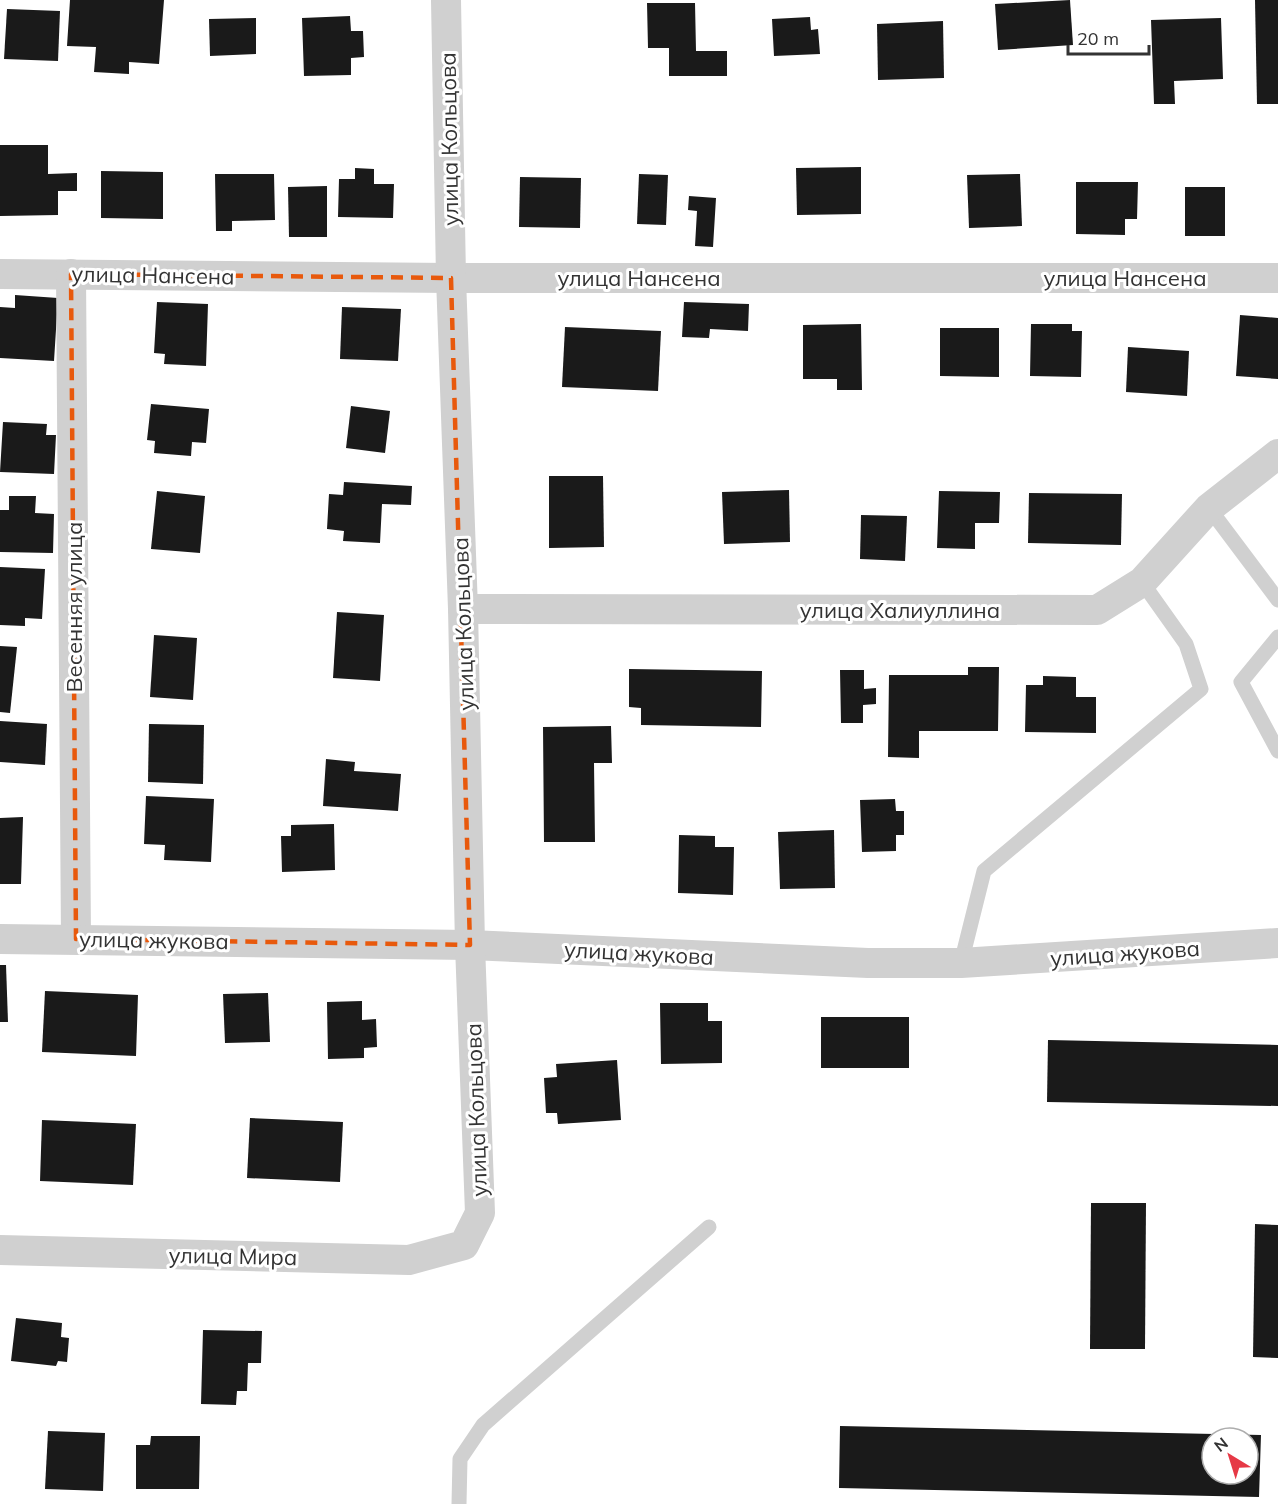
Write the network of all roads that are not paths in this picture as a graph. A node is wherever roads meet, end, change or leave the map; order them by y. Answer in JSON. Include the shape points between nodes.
{"nodes":[{"id":1,"x":446,"y":0,"type":"edge"},
{"id":2,"x":0,"y":274,"type":"edge"},
{"id":3,"x":72,"y":274,"type":"junction"},
{"id":4,"x":451,"y":278,"type":"junction"},
{"id":5,"x":1278,"y":278,"type":"edge"},
{"id":6,"x":1278,"y":454,"type":"edge"},
{"id":7,"x":1209,"y":508,"type":"junction"},
{"id":8,"x":1142,"y":582,"type":"junction"},
{"id":9,"x":1278,"y":600,"type":"edge"},
{"id":10,"x":463,"y":609,"type":"junction"},
{"id":11,"x":1278,"y":637,"type":"edge"},
{"id":12,"x":1278,"y":752,"type":"edge"},
{"id":13,"x":0,"y":939,"type":"edge"},
{"id":14,"x":76,"y":939,"type":"junction"},
{"id":15,"x":1278,"y":944,"type":"edge"},
{"id":16,"x":470,"y":945,"type":"junction"},
{"id":17,"x":961,"y":963,"type":"junction"},
{"id":18,"x":709,"y":1227,"type":"dead end"},
{"id":19,"x":464,"y":1245,"type":"joint"},
{"id":20,"x":0,"y":1250,"type":"edge"},
{"id":21,"x":459,"y":1504,"type":"edge"}],
"edges":[{"from":1,"to":4,"type":"street","name":"улица Кольцова"},
{"from":2,"to":3,"type":"street","name":"улица Нансена"},
{"from":3,"to":4,"type":"street","name":"улица Нансена"},
{"from":3,"to":14,"type":"street","name":"Весенняя улица"},
{"from":4,"to":5,"type":"street","name":"улица Нансена"},
{"from":4,"to":10,"type":"street","name":"улица Кольцова"},
{"from":6,"to":7,"type":"street","name":"улица Халиуллина"},
{"from":7,"to":8,"type":"street","name":"улица Халиуллина"},
{"from":7,"to":9,"type":"lane"},
{"from":8,"to":10,"type":"street","name":"улица Халиуллина","via":[[1097,610]]},
{"from":8,"to":17,"type":"lane","via":[[1186,644],[1201,689],[984,871]]},
{"from":10,"to":16,"type":"street","name":"улица Кольцова"},
{"from":11,"to":12,"type":"lane","via":[[1241,682]]},
{"from":13,"to":14,"type":"street","name":"улица жукова"},
{"from":14,"to":16,"type":"street","name":"улица жукова"},
{"from":15,"to":17,"type":"street","name":"улица жукова"},
{"from":16,"to":17,"type":"street","name":"улица жукова","via":[[868,963]]},
{"from":16,"to":19,"type":"street","name":"улица Кольцова","via":[[480,1213]]},
{"from":18,"to":21,"type":"lane","via":[[483,1425],[460,1459]]},
{"from":19,"to":20,"type":"street","name":"улица Мира","via":[[409,1260]]}]}
